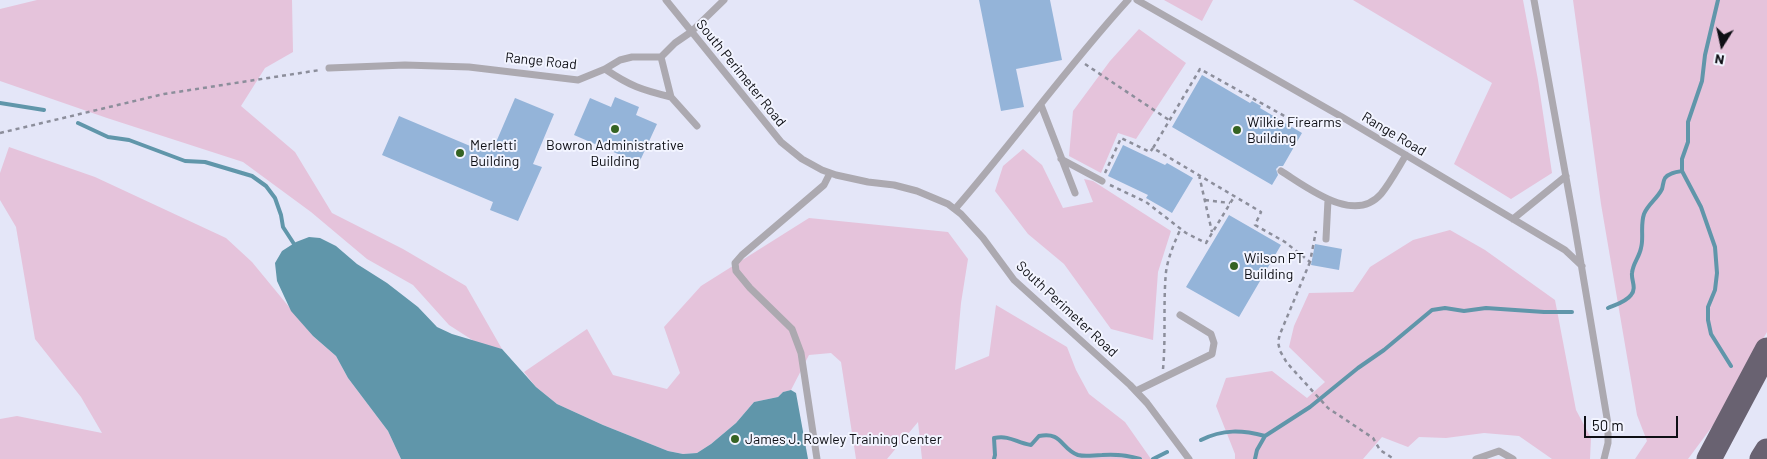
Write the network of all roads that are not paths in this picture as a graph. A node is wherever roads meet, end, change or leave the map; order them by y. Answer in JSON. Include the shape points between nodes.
{"nodes":[{"id":1,"x":666,"y":0,"type":"edge"},
{"id":2,"x":724,"y":0,"type":"edge"},
{"id":3,"x":1128,"y":0,"type":"edge"},
{"id":4,"x":1138,"y":0,"type":"edge"},
{"id":5,"x":1534,"y":0,"type":"edge"},
{"id":6,"x":690,"y":32,"type":"junction"},
{"id":7,"x":661,"y":57,"type":"junction"},
{"id":8,"x":329,"y":68,"type":"road end"},
{"id":9,"x":605,"y":69,"type":"junction"},
{"id":10,"x":672,"y":97,"type":"junction"},
{"id":11,"x":1041,"y":105,"type":"junction"},
{"id":12,"x":697,"y":126,"type":"dead end"},
{"id":13,"x":1406,"y":156,"type":"junction"},
{"id":14,"x":1061,"y":159,"type":"junction"},
{"id":15,"x":1281,"y":172,"type":"dead end"},
{"id":16,"x":830,"y":173,"type":"junction"},
{"id":17,"x":1566,"y":176,"type":"junction"},
{"id":18,"x":1102,"y":180,"type":"road end"},
{"id":19,"x":1075,"y":193,"type":"dead end"},
{"id":20,"x":1328,"y":200,"type":"junction"},
{"id":21,"x":955,"y":209,"type":"junction"},
{"id":22,"x":1513,"y":219,"type":"junction"},
{"id":23,"x":1326,"y":239,"type":"dead end"},
{"id":24,"x":1582,"y":266,"type":"junction"},
{"id":25,"x":1180,"y":314,"type":"dead end"},
{"id":26,"x":1767,"y":350,"type":"edge"},
{"id":27,"x":1767,"y":376,"type":"edge"},
{"id":28,"x":1136,"y":391,"type":"junction"},
{"id":29,"x":1767,"y":451,"type":"edge"},
{"id":30,"x":818,"y":459,"type":"edge"},
{"id":31,"x":1189,"y":459,"type":"edge"},
{"id":32,"x":1476,"y":459,"type":"edge"},
{"id":33,"x":1513,"y":459,"type":"edge"},
{"id":34,"x":1604,"y":459,"type":"edge"},
{"id":35,"x":1710,"y":459,"type":"edge"},
{"id":36,"x":1762,"y":459,"type":"edge"}],
"edges":[{"from":1,"to":6,"type":"lane","name":"South Perimeter Road"},
{"from":2,"to":6,"type":"lane"},
{"from":3,"to":11,"type":"lane"},
{"from":4,"to":13,"type":"lane","name":"Range Road"},
{"from":5,"to":17,"type":"lane"},
{"from":6,"to":7,"type":"lane"},
{"from":6,"to":16,"type":"lane","name":"South Perimeter Road","via":[[781,142],[809,164]]},
{"from":7,"to":9,"type":"lane","name":"Range Road","via":[[632,57]]},
{"from":7,"to":10,"type":"lane"},
{"from":8,"to":9,"type":"lane","name":"Range Road","via":[[469,67],[578,80]]},
{"from":9,"to":10,"type":"lane","via":[[638,89]]},
{"from":10,"to":12,"type":"lane"},
{"from":11,"to":14,"type":"lane"},
{"from":11,"to":21,"type":"lane"},
{"from":13,"to":20,"type":"lane","via":[[1372,202],[1352,207]]},
{"from":13,"to":22,"type":"lane","name":"Range Road"},
{"from":14,"to":18,"type":"lane"},
{"from":14,"to":19,"type":"lane"},
{"from":15,"to":20,"type":"lane"},
{"from":16,"to":21,"type":"lane","name":"South Perimeter Road","via":[[918,190]]},
{"from":16,"to":30,"type":"lane","via":[[824,185],[735,264],[736,271],[750,288],[792,329],[801,353]]},
{"from":17,"to":22,"type":"lane"},
{"from":17,"to":24,"type":"lane"},
{"from":20,"to":23,"type":"lane"},
{"from":21,"to":28,"type":"lane","name":"South Perimeter Road","via":[[983,238],[1014,280]]},
{"from":22,"to":24,"type":"lane","name":"Range Road","via":[[1565,250]]},
{"from":24,"to":34,"type":"lane","via":[[1608,424]]},
{"from":25,"to":28,"type":"lane","via":[[1211,334],[1214,342],[1212,354]]},
{"from":26,"to":35,"type":"highway"},
{"from":27,"to":35,"type":"highway"},
{"from":28,"to":31,"type":"lane","name":"South Perimeter Road"},
{"from":29,"to":36,"type":"highway"},
{"from":32,"to":33,"type":"lane","via":[[1499,451]]}]}
